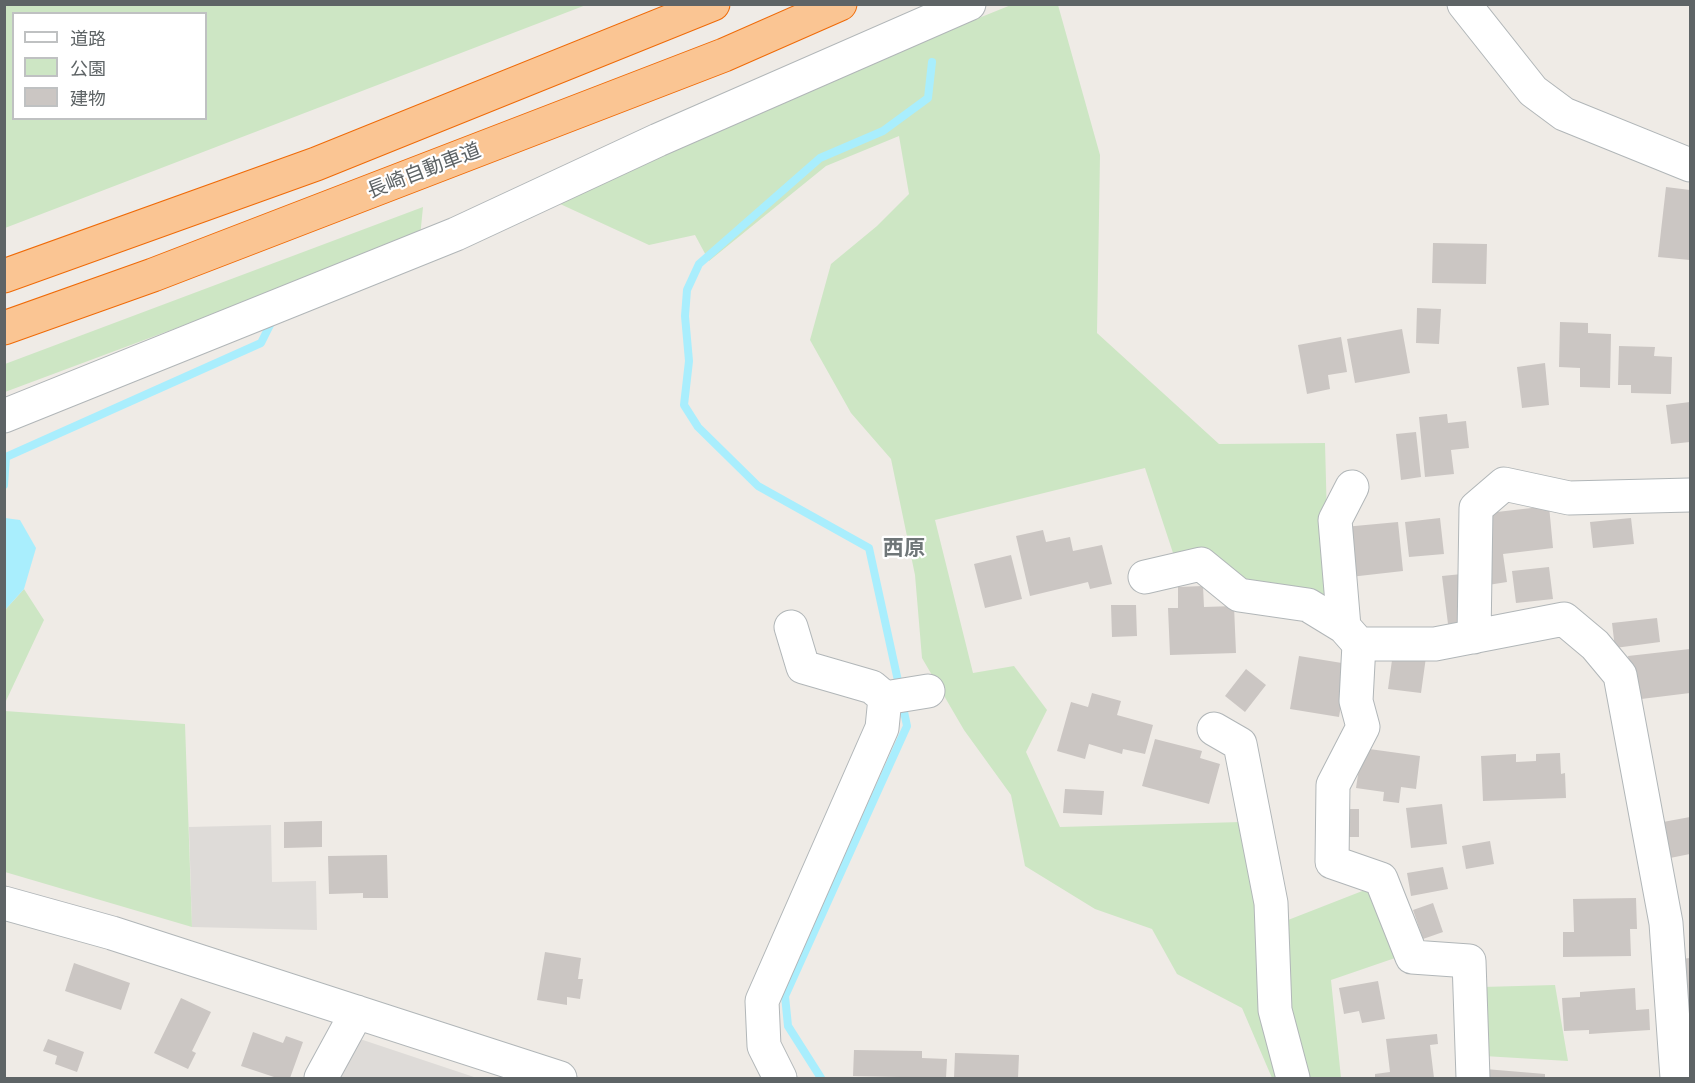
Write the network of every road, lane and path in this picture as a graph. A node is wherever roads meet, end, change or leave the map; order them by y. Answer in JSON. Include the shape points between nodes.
{"nodes":[{"id":1,"x":713,"y":4,"type":"edge"},
{"id":2,"x":840,"y":4,"type":"edge"},
{"id":3,"x":969,"y":4,"type":"edge"},
{"id":4,"x":1464,"y":4,"type":"edge"},
{"id":5,"x":1690,"y":165,"type":"edge"},
{"id":6,"x":153,"y":275,"type":"junction"},
{"id":7,"x":4,"y":276,"type":"edge"},
{"id":8,"x":4,"y":328,"type":"edge"},
{"id":9,"x":4,"y":335,"type":"edge"},
{"id":10,"x":4,"y":416,"type":"edge"},
{"id":11,"x":1352,"y":487,"type":"dead end"},
{"id":12,"x":1690,"y":495,"type":"edge"},
{"id":13,"x":1144,"y":577,"type":"dead end"},
{"id":14,"x":792,"y":627,"type":"dead end"},
{"id":15,"x":1352,"y":635,"type":"junction"},
{"id":16,"x":1474,"y":637,"type":"junction"},
{"id":17,"x":1214,"y":729,"type":"dead end"},
{"id":18,"x":4,"y":903,"type":"edge"},
{"id":19,"x":357,"y":1012,"type":"junction"},
{"id":20,"x":321,"y":1078,"type":"edge"},
{"id":21,"x":560,"y":1078,"type":"edge"},
{"id":22,"x":780,"y":1078,"type":"edge"},
{"id":23,"x":1293,"y":1078,"type":"edge"},
{"id":24,"x":1473,"y":1078,"type":"edge"},
{"id":25,"x":1677,"y":1078,"type":"edge"}],
"edges":[{"from":1,"to":7,"type":"highway","via":[[316,164]]},
{"from":2,"to":6,"type":"highway","name":"長崎自動車道","via":[[723,55]]},
{"from":3,"to":10,"type":"street","via":[[658,140],[456,234]]},
{"from":4,"to":5,"type":"street","via":[[1533,91],[1564,114]]},
{"from":6,"to":8,"type":"highway","name":"長崎自動車道"},
{"from":6,"to":9,"type":"highway"},
{"from":11,"to":15,"type":"street","via":[[1335,520]]},
{"from":12,"to":16,"type":"street","via":[[1569,498],[1504,484],[1476,508]]},
{"from":13,"to":15,"type":"street","via":[[1201,564],[1239,596],[1308,605]]},
{"from":14,"to":22,"type":"street","via":[[803,667],[908,694],[882,728],[762,1001],[764,1046]]},
{"from":15,"to":16,"type":"street","via":[[1435,644]]},
{"from":15,"to":24,"type":"street","via":[[1356,701],[1363,727],[1333,785],[1332,862],[1381,879],[1412,957],[1469,961]]},
{"from":16,"to":25,"type":"street","via":[[1564,619],[1595,645],[1620,675],[1666,922]]},
{"from":17,"to":23,"type":"street","via":[[1240,744],[1271,903],[1275,1010]]},
{"from":18,"to":19,"type":"street","via":[[112,933]]},
{"from":19,"to":20,"type":"street"},
{"from":19,"to":21,"type":"street"}]}
